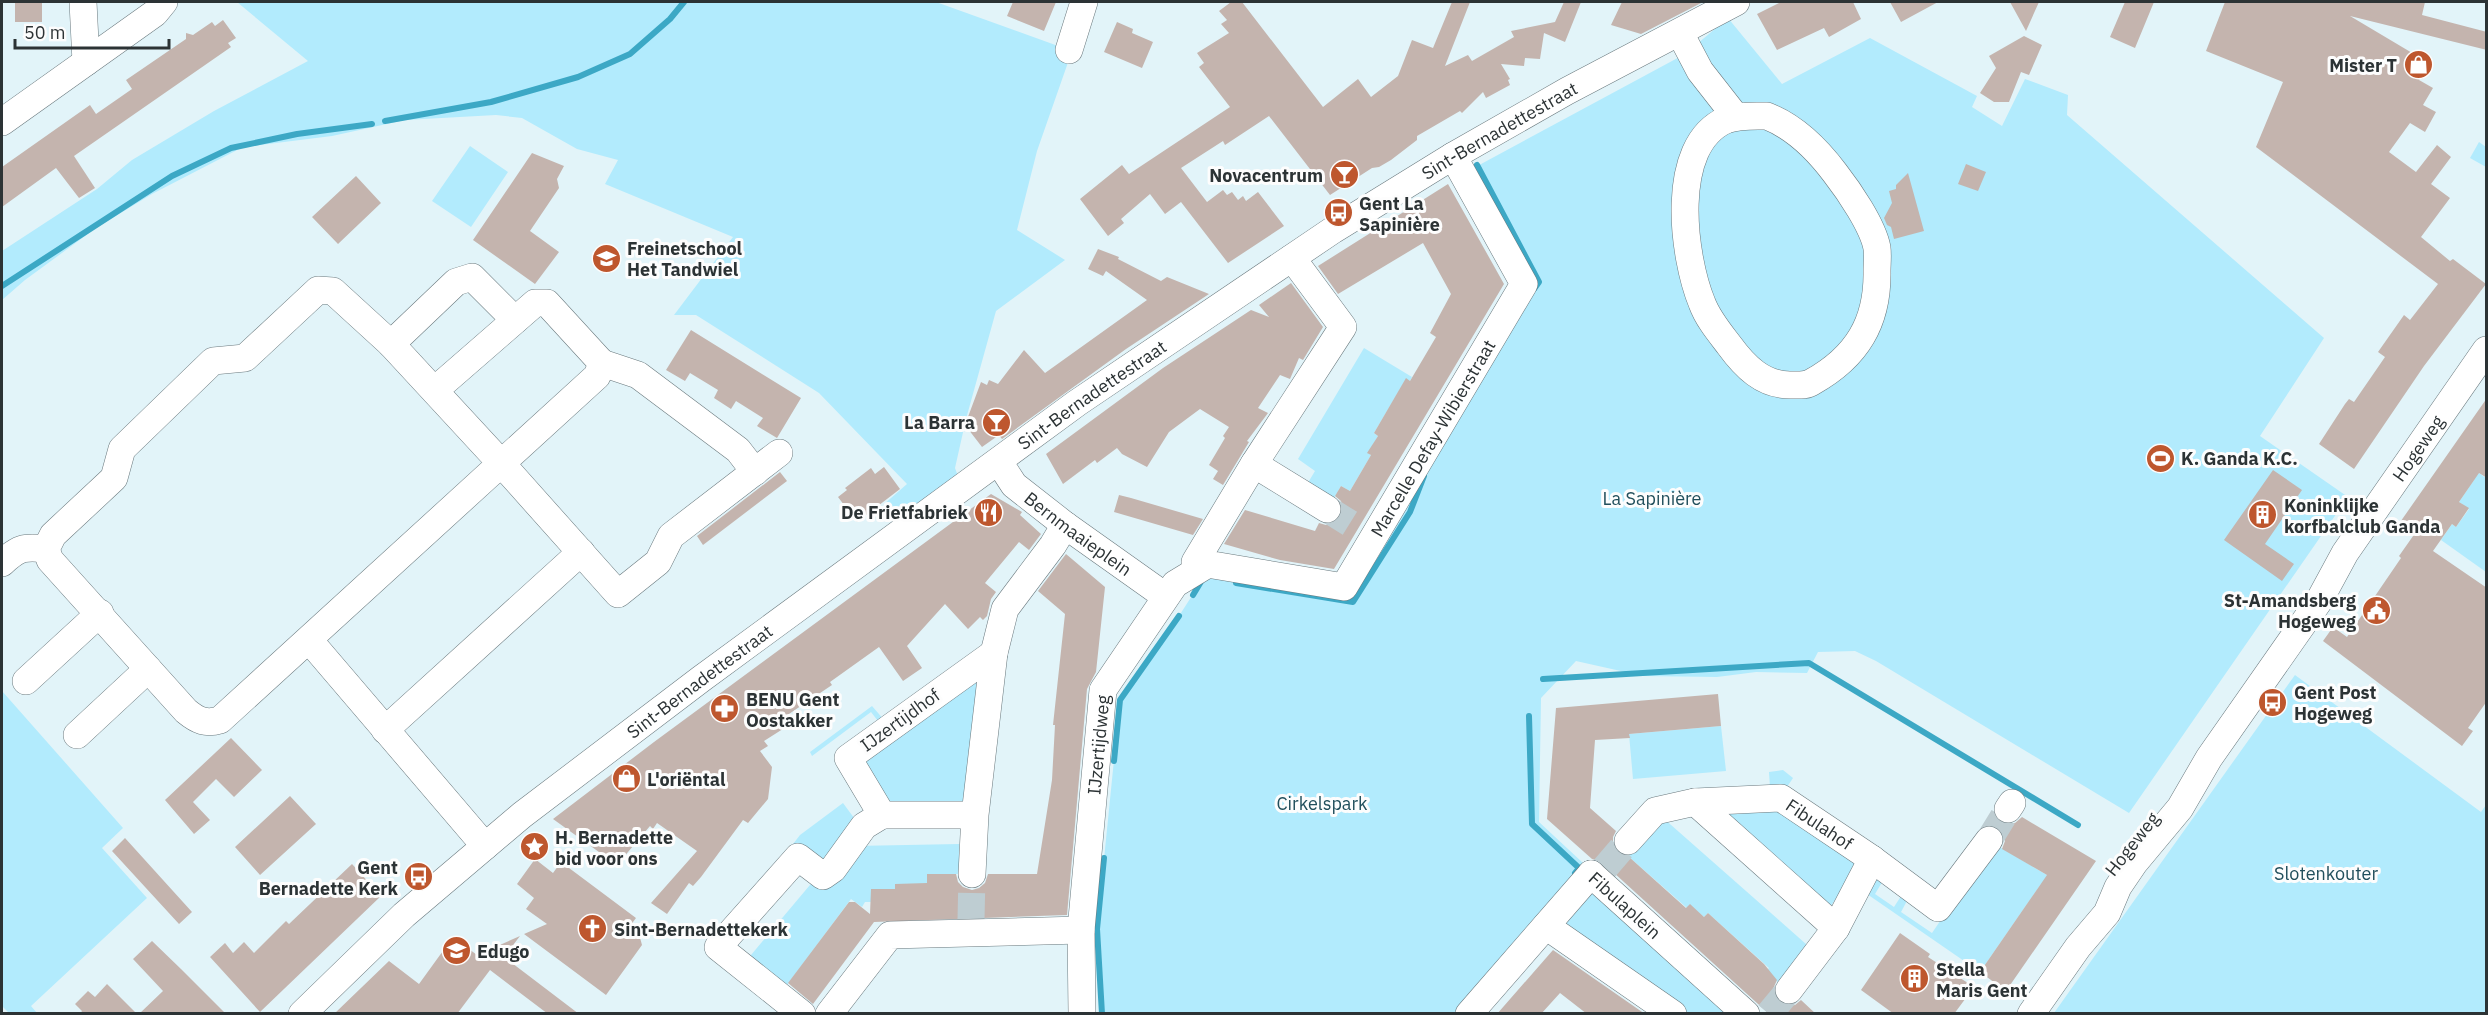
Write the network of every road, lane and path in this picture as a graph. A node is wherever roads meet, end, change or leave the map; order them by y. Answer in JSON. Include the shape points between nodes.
{"nodes":[{"id":1,"x":84,"y":2,"type":"edge"},
{"id":2,"x":164,"y":2,"type":"edge"},
{"id":3,"x":1084,"y":2,"type":"edge"},
{"id":4,"x":1736,"y":2,"type":"edge"},
{"id":5,"x":1680,"y":33,"type":"junction"},
{"id":6,"x":1069,"y":50,"type":"dead end"},
{"id":7,"x":86,"y":62,"type":"junction"},
{"id":8,"x":1736,"y":117,"type":"junction"},
{"id":9,"x":2,"y":122,"type":"edge"},
{"id":10,"x":1453,"y":156,"type":"junction"},
{"id":11,"x":1292,"y":258,"type":"junction"},
{"id":12,"x":515,"y":320,"type":"junction"},
{"id":13,"x":391,"y":344,"type":"junction"},
{"id":14,"x":2487,"y":350,"type":"edge"},
{"id":15,"x":602,"y":363,"type":"junction"},
{"id":16,"x":435,"y":390,"type":"junction"},
{"id":17,"x":779,"y":453,"type":"dead end"},
{"id":18,"x":999,"y":462,"type":"junction"},
{"id":19,"x":501,"y":463,"type":"junction"},
{"id":20,"x":1254,"y":464,"type":"junction"},
{"id":21,"x":755,"y":472,"type":"junction"},
{"id":22,"x":1327,"y":509,"type":"tunnel mouth"},
{"id":23,"x":1065,"y":525,"type":"junction"},
{"id":24,"x":46,"y":549,"type":"junction"},
{"id":25,"x":580,"y":552,"type":"junction"},
{"id":26,"x":2,"y":563,"type":"edge"},
{"id":27,"x":1202,"y":563,"type":"junction"},
{"id":28,"x":1166,"y":596,"type":"junction"},
{"id":29,"x":100,"y":613,"type":"junction"},
{"id":30,"x":309,"y":640,"type":"junction"},
{"id":31,"x":994,"y":653,"type":"junction"},
{"id":32,"x":148,"y":669,"type":"junction"},
{"id":33,"x":26,"y":681,"type":"dead end"},
{"id":34,"x":385,"y":730,"type":"junction"},
{"id":35,"x":77,"y":735,"type":"dead end"},
{"id":36,"x":1695,"y":802,"type":"junction"},
{"id":37,"x":975,"y":814,"type":"junction"},
{"id":38,"x":882,"y":815,"type":"junction"},
{"id":39,"x":1989,"y":840,"type":"tunnel mouth"},
{"id":40,"x":1628,"y":841,"type":"tunnel mouth"},
{"id":41,"x":485,"y":846,"type":"junction"},
{"id":42,"x":1872,"y":859,"type":"junction"},
{"id":43,"x":972,"y":874,"type":"tunnel mouth"},
{"id":44,"x":1546,"y":926,"type":"junction"},
{"id":45,"x":1836,"y":928,"type":"junction"},
{"id":46,"x":1080,"y":930,"type":"junction"},
{"id":47,"x":1790,"y":990,"type":"tunnel mouth"},
{"id":48,"x":302,"y":1014,"type":"edge"},
{"id":49,"x":802,"y":1014,"type":"edge"},
{"id":50,"x":829,"y":1014,"type":"edge"},
{"id":51,"x":1082,"y":1014,"type":"edge"},
{"id":52,"x":1469,"y":1014,"type":"edge"},
{"id":53,"x":1673,"y":1014,"type":"edge"},
{"id":54,"x":1746,"y":1014,"type":"edge"},
{"id":55,"x":2031,"y":1014,"type":"edge"}],
"edges":[{"from":1,"to":7,"type":"street"},
{"from":2,"to":7,"type":"street","via":[[155,13]]},
{"from":3,"to":6,"type":"street"},
{"from":4,"to":5,"type":"street","name":"Sint-Bernadettestraat"},
{"from":5,"to":8,"type":"street","via":[[1700,71]]},
{"from":5,"to":10,"type":"street","name":"Sint-Bernadettestraat"},
{"from":7,"to":9,"type":"street"},
{"from":8,"to":8,"type":"street","via":[[1767,116],[1792,128],[1846,187],[1877,248],[1876,298],[1864,335],[1847,357],[1807,385],[1775,385],[1755,374],[1714,326],[1694,280],[1686,247],[1687,182],[1696,150],[1714,128]]},
{"from":10,"to":11,"type":"street","name":"Sint-Bernadettestraat"},
{"from":10,"to":27,"type":"street","name":"Marcelle Defay-Wibierstraat","via":[[1524,284],[1366,533],[1344,587]]},
{"from":11,"to":18,"type":"street","name":"Sint-Bernadettestraat","via":[[1077,403]]},
{"from":11,"to":20,"type":"street","via":[[1344,327]]},
{"from":12,"to":13,"type":"street","via":[[472,277],[456,282]]},
{"from":12,"to":15,"type":"street","via":[[535,303],[547,303]]},
{"from":12,"to":16,"type":"street"},
{"from":13,"to":16,"type":"street"},
{"from":13,"to":24,"type":"street","via":[[333,291],[318,290],[245,358],[213,361],[122,449],[114,478],[53,535]]},
{"from":14,"to":55,"type":"street","name":"Hogeweg","via":[[2210,758],[2140,828],[2121,853],[2104,879],[2078,947]]},
{"from":15,"to":19,"type":"street","via":[[597,376]]},
{"from":15,"to":21,"type":"street","via":[[638,375],[738,450]]},
{"from":16,"to":19,"type":"street"},
{"from":17,"to":21,"type":"street"},
{"from":18,"to":23,"type":"street","name":"Bernmaaieplein","via":[[1014,484]]},
{"from":18,"to":41,"type":"street","name":"Sint-Bernadettestraat","via":[[695,684]]},
{"from":19,"to":25,"type":"street"},
{"from":19,"to":30,"type":"street"},
{"from":20,"to":22,"type":"street"},
{"from":20,"to":27,"type":"street"},
{"from":21,"to":25,"type":"street","via":[[671,536],[658,562],[618,594]]},
{"from":23,"to":28,"type":"street","name":"Bernmaaieplein"},
{"from":23,"to":31,"type":"street","via":[[1005,609]]},
{"from":24,"to":26,"type":"street","via":[[16,550]]},
{"from":24,"to":29,"type":"street","via":[[50,560]]},
{"from":25,"to":34,"type":"street"},
{"from":27,"to":28,"type":"street","name":"IJzertijdweg"},
{"from":28,"to":46,"type":"street","name":"IJzertijdweg","via":[[1103,690]]},
{"from":29,"to":32,"type":"street"},
{"from":29,"to":33,"type":"street"},
{"from":30,"to":32,"type":"street","via":[[220,720],[209,723],[186,711]]},
{"from":30,"to":34,"type":"street"},
{"from":31,"to":37,"type":"street"},
{"from":31,"to":38,"type":"street","name":"IJzertijdhof","via":[[848,758]]},
{"from":32,"to":35,"type":"street"},
{"from":34,"to":41,"type":"street"},
{"from":36,"to":40,"type":"street","name":"Fibulahof","via":[[1655,811]]},
{"from":36,"to":42,"type":"street","name":"Fibulahof","via":[[1781,798]]},
{"from":36,"to":45,"type":"street"},
{"from":37,"to":38,"type":"street"},
{"from":37,"to":43,"type":"street"},
{"from":38,"to":49,"type":"street","via":[[864,826],[833,870],[823,876],[798,856],[718,947]]},
{"from":39,"to":42,"type":"street","name":"Fibulahof","via":[[1938,908]]},
{"from":41,"to":48,"type":"street","name":"Sint-Bernadettestraat","via":[[404,915]]},
{"from":42,"to":45,"type":"street","name":"Fibulahof"},
{"from":44,"to":52,"type":"street","name":"Fibulaplein"},
{"from":44,"to":53,"type":"street"},
{"from":44,"to":54,"type":"street","name":"Fibulaplein","via":[[1597,871]]},
{"from":45,"to":47,"type":"street","name":"Fibulahof"},
{"from":46,"to":50,"type":"street","via":[[970,927],[890,935]]},
{"from":46,"to":51,"type":"street","name":"IJzertijdweg"}]}
